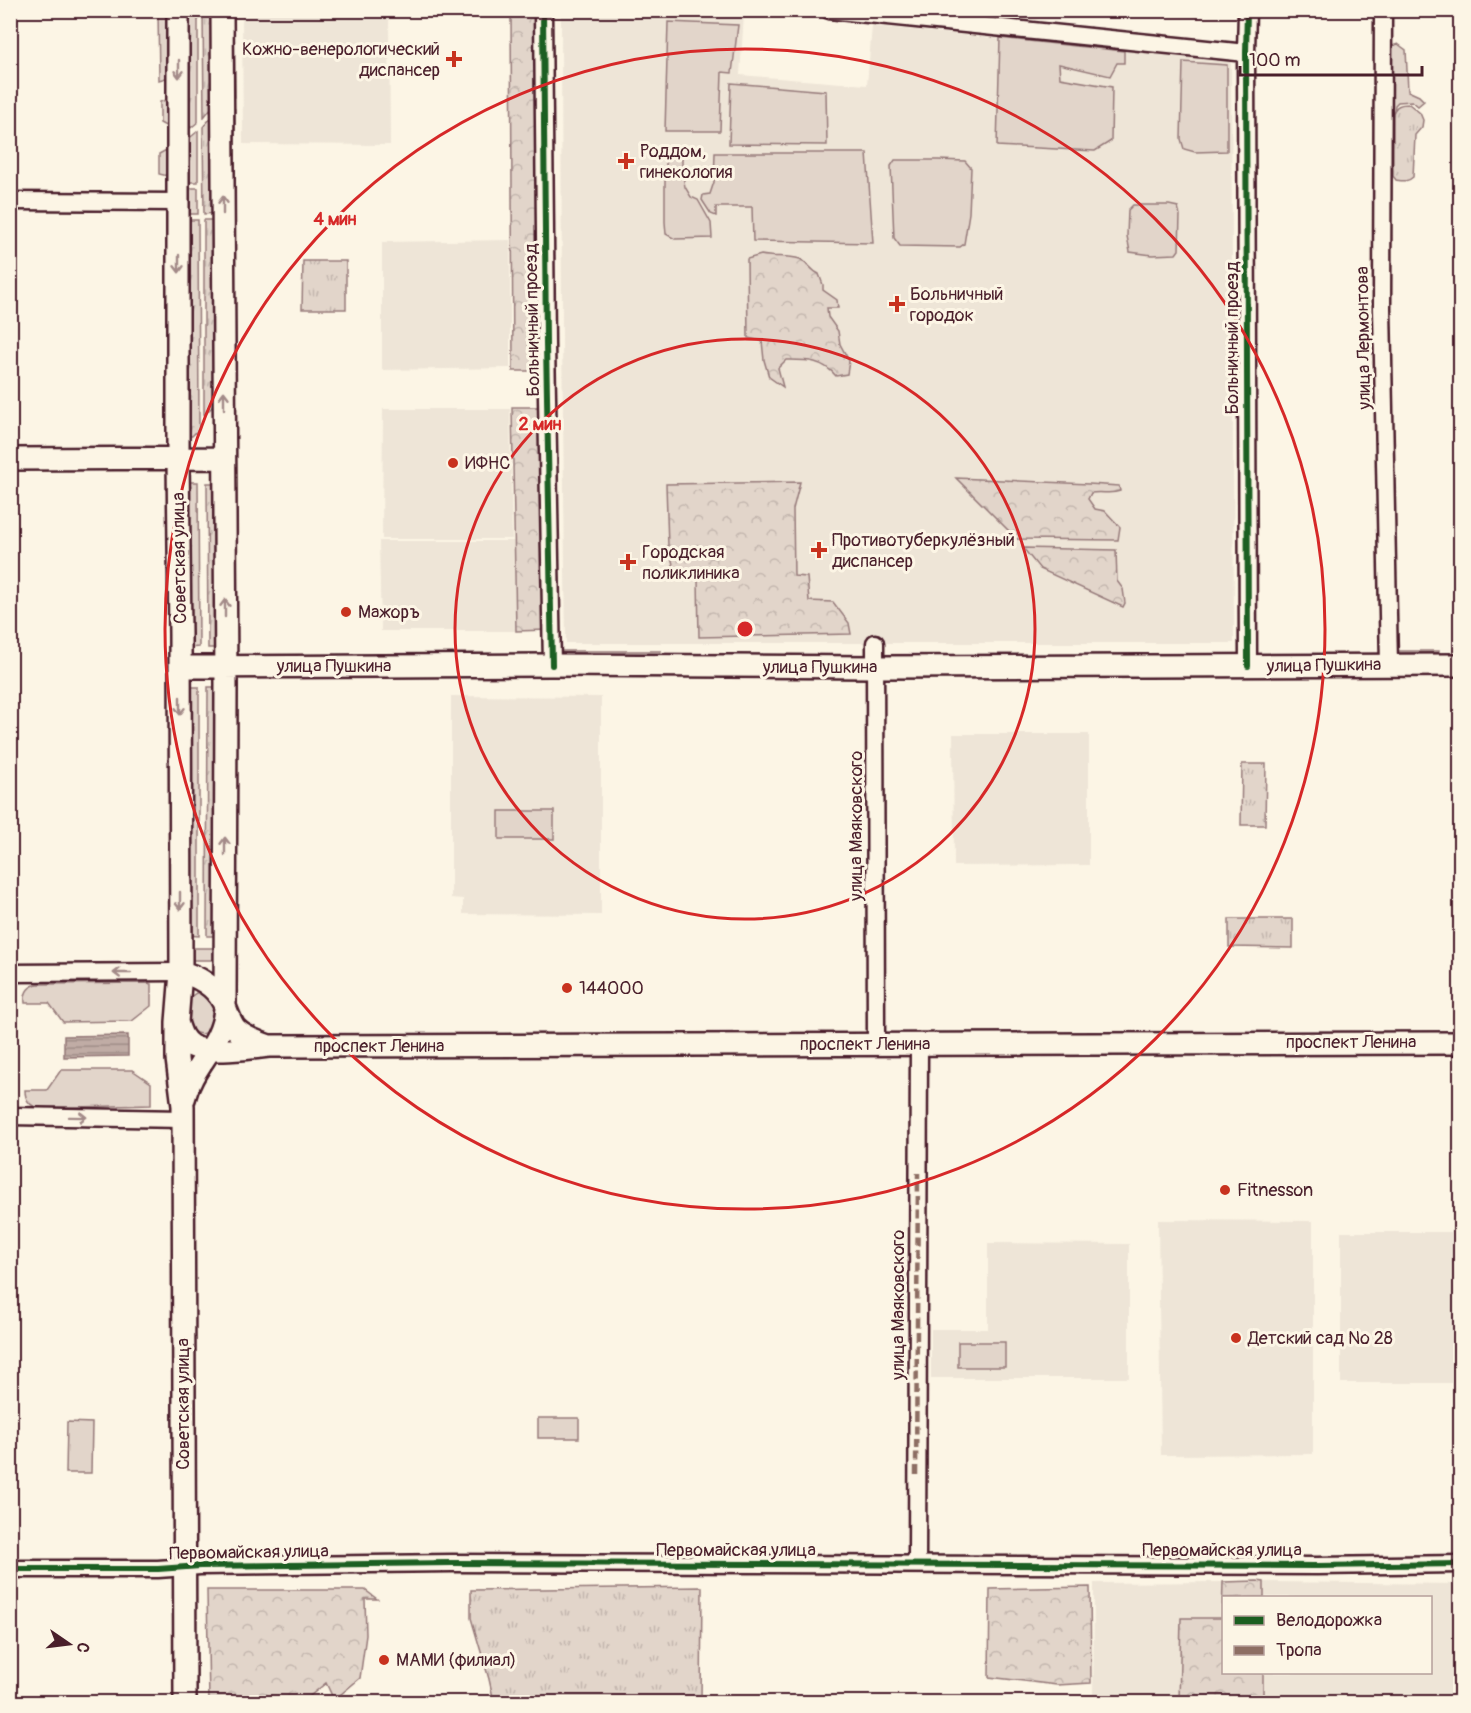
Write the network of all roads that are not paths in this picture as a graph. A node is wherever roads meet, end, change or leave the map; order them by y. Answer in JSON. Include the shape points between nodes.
{"nodes":[{"id":1,"x":178,"y":10,"type":"edge"},
{"id":2,"x":222,"y":10,"type":"edge"},
{"id":3,"x":543,"y":10,"type":"edge"},
{"id":4,"x":829,"y":10,"type":"edge"},
{"id":5,"x":1247,"y":10,"type":"edge"},
{"id":6,"x":1383,"y":10,"type":"edge"},
{"id":7,"x":1245,"y":53,"type":"junction"},
{"id":8,"x":10,"y":201,"type":"edge"},
{"id":9,"x":179,"y":202,"type":"junction"},
{"id":10,"x":178,"y":458,"type":"junction"},
{"id":11,"x":224,"y":458,"type":"junction"},
{"id":12,"x":10,"y":459,"type":"edge"},
{"id":13,"x":875,"y":643,"type":"dead end"},
{"id":14,"x":552,"y":665,"type":"junction"},
{"id":15,"x":1389,"y":665,"type":"junction"},
{"id":16,"x":1461,"y":665,"type":"edge"},
{"id":17,"x":1248,"y":666,"type":"junction"},
{"id":18,"x":180,"y":667,"type":"junction"},
{"id":19,"x":225,"y":667,"type":"junction"},
{"id":20,"x":875,"y":667,"type":"junction"},
{"id":21,"x":180,"y":972,"type":"junction"},
{"id":22,"x":10,"y":973,"type":"edge"},
{"id":23,"x":211,"y":987,"type":"junction"},
{"id":24,"x":179,"y":995,"type":"junction"},
{"id":25,"x":225,"y":1009,"type":"junction"},
{"id":26,"x":177,"y":1022,"type":"junction"},
{"id":27,"x":1461,"y":1042,"type":"edge"},
{"id":28,"x":876,"y":1044,"type":"junction"},
{"id":29,"x":919,"y":1044,"type":"junction"},
{"id":30,"x":269,"y":1046,"type":"junction"},
{"id":31,"x":210,"y":1049,"type":"junction"},
{"id":32,"x":183,"y":1112,"type":"junction"},
{"id":33,"x":10,"y":1116,"type":"edge"},
{"id":34,"x":1461,"y":1564,"type":"edge"},
{"id":35,"x":917,"y":1565,"type":"junction"},
{"id":36,"x":183,"y":1567,"type":"junction"},
{"id":37,"x":10,"y":1569,"type":"edge"},
{"id":38,"x":185,"y":1702,"type":"edge"}],
"edges":[{"from":1,"to":9,"type":"main road","name":"Советская улица","one_way":true},
{"from":11,"to":2,"type":"main road","one_way":true},
{"from":3,"to":14,"type":"street","name":"Больничный проезд"},
{"from":4,"to":7,"type":"street"},
{"from":5,"to":7,"type":"street","name":"Больничный проезд"},
{"from":6,"to":15,"type":"street","name":"улица Лермонтова","via":[[1382,308]]},
{"from":7,"to":17,"type":"street","name":"Больничный проезд"},
{"from":8,"to":9,"type":"street"},
{"from":9,"to":10,"type":"main road","name":"Советская улица","one_way":true},
{"from":10,"to":11,"type":"main road"},
{"from":10,"to":12,"type":"main road"},
{"from":10,"to":18,"type":"main road","name":"Советская улица"},
{"from":19,"to":11,"type":"main road","one_way":true},
{"from":13,"to":20,"type":"street","name":"улица Маяковского"},
{"from":14,"to":19,"type":"main road","name":"улица Пушкина"},
{"from":14,"to":20,"type":"main road","name":"улица Пушкина"},
{"from":15,"to":16,"type":"main road","name":"улица Пушкина"},
{"from":15,"to":17,"type":"main road","name":"улица Пушкина"},
{"from":17,"to":20,"type":"main road","name":"улица Пушкина"},
{"from":18,"to":19,"type":"main road","name":"улица Пушкина"},
{"from":18,"to":21,"type":"main road","name":"Советская улица","one_way":true},
{"from":25,"to":19,"type":"main road","one_way":true},
{"from":20,"to":28,"type":"street","name":"улица Маяковского"},
{"from":21,"to":22,"type":"street","one_way":true},
{"from":21,"to":23,"type":"main road"},
{"from":21,"to":24,"type":"main road","name":"Советская улица"},
{"from":23,"to":24,"type":"main road","via":[[197,985]]},
{"from":23,"to":25,"type":"main road","name":"проспект Ленина"},
{"from":24,"to":26,"type":"main road","name":"Советская улица"},
{"from":25,"to":30,"type":"main road","name":"проспект Ленина","via":[[236,1029]]},
{"from":25,"to":31,"type":"main road","via":[[222,1030]]},
{"from":26,"to":31,"type":"main road","name":"проспект Ленина","via":[[180,1034],[191,1046]]},
{"from":26,"to":32,"type":"main road","name":"Советская улица"},
{"from":27,"to":29,"type":"main road","name":"проспект Ленина"},
{"from":28,"to":29,"type":"main road","name":"проспект Ленина"},
{"from":28,"to":30,"type":"main road","name":"проспект Ленина"},
{"from":29,"to":35,"type":"street","name":"улица Маяковского"},
{"from":30,"to":31,"type":"main road","name":"проспект Ленина"},
{"from":31,"to":32,"type":"main road","name":"Советская улица","via":[[191,1078]]},
{"from":33,"to":32,"type":"street","one_way":true},
{"from":32,"to":36,"type":"main road","name":"Советская улица"},
{"from":34,"to":35,"type":"street","name":"Первомайская улица"},
{"from":35,"to":36,"type":"street","name":"Первомайская улица","via":[[452,1563]]},
{"from":36,"to":37,"type":"street","name":"Первомайская улица"},
{"from":36,"to":38,"type":"main road","name":"Советская улица"}]}
